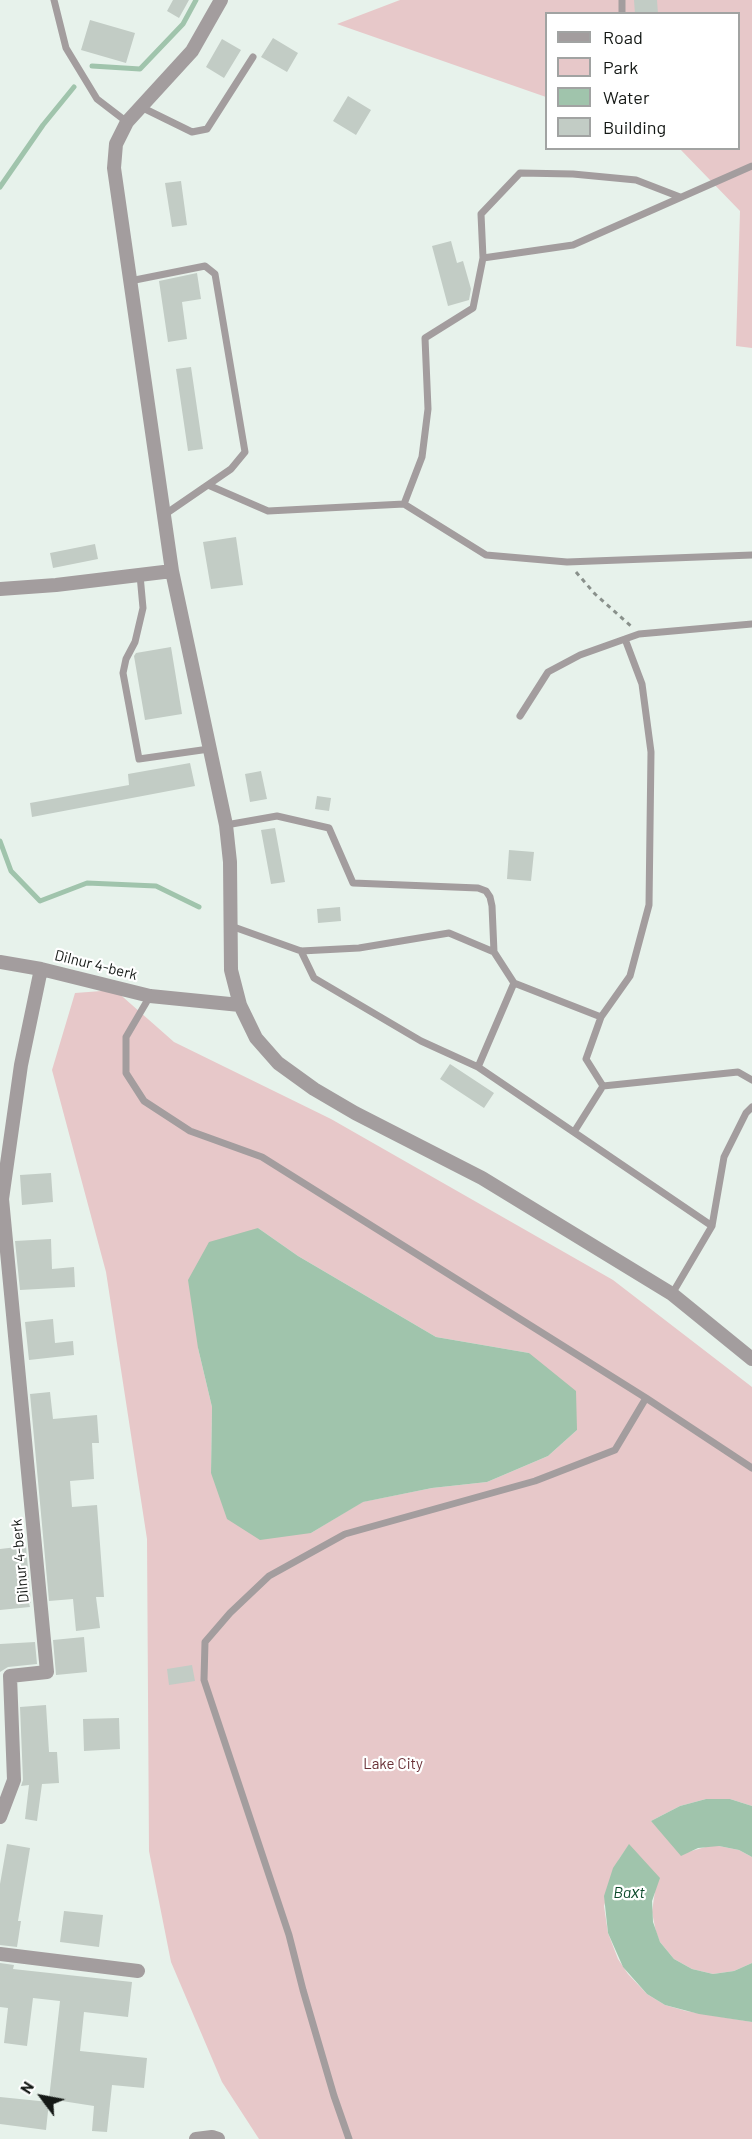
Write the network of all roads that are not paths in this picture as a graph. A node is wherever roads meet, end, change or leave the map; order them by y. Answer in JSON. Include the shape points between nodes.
{"nodes":[{"id":1,"x":54,"y":0,"type":"edge"},
{"id":2,"x":221,"y":0,"type":"edge"},
{"id":3,"x":254,"y":57,"type":"dead end"},
{"id":4,"x":141,"y":107,"type":"junction"},
{"id":5,"x":127,"y":122,"type":"junction"},
{"id":6,"x":752,"y":166,"type":"edge"},
{"id":7,"x":680,"y":197,"type":"junction"},
{"id":8,"x":483,"y":258,"type":"junction"},
{"id":9,"x":130,"y":280,"type":"junction"},
{"id":10,"x":208,"y":485,"type":"junction"},
{"id":11,"x":404,"y":504,"type":"junction"},
{"id":12,"x":164,"y":516,"type":"junction"},
{"id":13,"x":752,"y":555,"type":"edge"},
{"id":14,"x":172,"y":571,"type":"junction"},
{"id":15,"x":140,"y":574,"type":"junction"},
{"id":16,"x":0,"y":588,"type":"edge"},
{"id":17,"x":752,"y":624,"type":"edge"},
{"id":18,"x":625,"y":639,"type":"junction"},
{"id":19,"x":520,"y":716,"type":"dead end"},
{"id":20,"x":209,"y":749,"type":"junction"},
{"id":21,"x":226,"y":825,"type":"junction"},
{"id":22,"x":231,"y":926,"type":"junction"},
{"id":23,"x":301,"y":951,"type":"junction"},
{"id":24,"x":494,"y":952,"type":"junction"},
{"id":25,"x":0,"y":962,"type":"edge"},
{"id":26,"x":41,"y":969,"type":"junction"},
{"id":27,"x":514,"y":983,"type":"junction"},
{"id":28,"x":150,"y":996,"type":"junction"},
{"id":29,"x":240,"y":1005,"type":"junction"},
{"id":30,"x":601,"y":1017,"type":"junction"},
{"id":31,"x":478,"y":1067,"type":"junction"},
{"id":32,"x":752,"y":1080,"type":"edge"},
{"id":33,"x":603,"y":1086,"type":"junction"},
{"id":34,"x":752,"y":1107,"type":"edge"},
{"id":35,"x":574,"y":1132,"type":"junction"},
{"id":36,"x":1,"y":1199,"type":"edge"},
{"id":37,"x":712,"y":1226,"type":"junction"},
{"id":38,"x":672,"y":1294,"type":"junction"},
{"id":39,"x":752,"y":1359,"type":"edge"},
{"id":40,"x":646,"y":1398,"type":"junction"},
{"id":41,"x":752,"y":1468,"type":"edge"},
{"id":42,"x":0,"y":1817,"type":"edge"},
{"id":43,"x":0,"y":1954,"type":"edge"},
{"id":44,"x":138,"y":1971,"type":"dead end"},
{"id":45,"x":196,"y":2139,"type":"edge"},
{"id":46,"x":218,"y":2139,"type":"edge"},
{"id":47,"x":349,"y":2139,"type":"edge"}],
"edges":[{"from":1,"to":5,"type":"lane","via":[[66,48],[97,99]]},
{"from":2,"to":4,"type":"street","via":[[192,51]]},
{"from":3,"to":4,"type":"lane","via":[[207,129],[192,132]]},
{"from":4,"to":5,"type":"street"},
{"from":5,"to":9,"type":"street","via":[[116,144],[114,168]]},
{"from":6,"to":7,"type":"lane"},
{"from":7,"to":8,"type":"lane","via":[[573,245]]},
{"from":7,"to":8,"type":"lane","via":[[636,180],[520,173],[482,214]]},
{"from":8,"to":11,"type":"lane","via":[[473,308],[425,338],[428,409],[424,447]]},
{"from":9,"to":10,"type":"lane","via":[[205,266],[215,274],[245,452],[231,469]]},
{"from":9,"to":12,"type":"street"},
{"from":10,"to":11,"type":"lane","via":[[268,511]]},
{"from":10,"to":12,"type":"lane"},
{"from":11,"to":13,"type":"lane","via":[[486,555],[567,562]]},
{"from":12,"to":14,"type":"street"},
{"from":14,"to":15,"type":"street"},
{"from":14,"to":20,"type":"street"},
{"from":15,"to":16,"type":"street"},
{"from":15,"to":20,"type":"lane","via":[[143,608],[123,673],[139,759]]},
{"from":17,"to":18,"type":"lane","via":[[639,634]]},
{"from":18,"to":19,"type":"lane","via":[[580,655],[548,672]]},
{"from":18,"to":30,"type":"lane","via":[[642,684],[651,752],[649,905],[630,976]]},
{"from":20,"to":21,"type":"street"},
{"from":21,"to":22,"type":"street"},
{"from":21,"to":24,"type":"lane","via":[[277,816],[329,828],[353,883],[486,891],[492,906]]},
{"from":22,"to":23,"type":"lane"},
{"from":22,"to":29,"type":"street","via":[[231,970]]},
{"from":23,"to":24,"type":"lane","via":[[359,948],[449,933]]},
{"from":23,"to":31,"type":"lane","via":[[314,978],[421,1041]]},
{"from":24,"to":27,"type":"lane"},
{"from":25,"to":26,"type":"street"},
{"from":26,"to":28,"type":"street","name":"Dilnur 4-berk"},
{"from":26,"to":36,"type":"street","name":"Dilnur 4-berk","via":[[21,1065]]},
{"from":27,"to":30,"type":"lane"},
{"from":27,"to":31,"type":"lane"},
{"from":28,"to":29,"type":"street","name":"Dilnur 4-berk"},
{"from":28,"to":40,"type":"lane","via":[[126,1037],[126,1073],[144,1101],[190,1131],[262,1157]]},
{"from":29,"to":38,"type":"street","via":[[256,1038],[278,1063],[314,1089],[482,1178]]},
{"from":30,"to":33,"type":"lane","via":[[586,1059]]},
{"from":31,"to":35,"type":"lane"},
{"from":32,"to":33,"type":"lane","via":[[738,1072]]},
{"from":33,"to":35,"type":"lane"},
{"from":34,"to":37,"type":"lane","via":[[724,1157]]},
{"from":35,"to":37,"type":"lane"},
{"from":36,"to":42,"type":"street","name":"Dilnur 4-berk","via":[[47,1672],[10,1676],[14,1780]]},
{"from":37,"to":38,"type":"lane"},
{"from":38,"to":39,"type":"street"},
{"from":40,"to":41,"type":"lane"},
{"from":40,"to":47,"type":"lane","via":[[615,1449],[535,1481],[345,1534],[269,1576],[206,1642],[204,1680],[289,1935]]},
{"from":43,"to":44,"type":"street"},
{"from":45,"to":46,"type":"street"}]}
